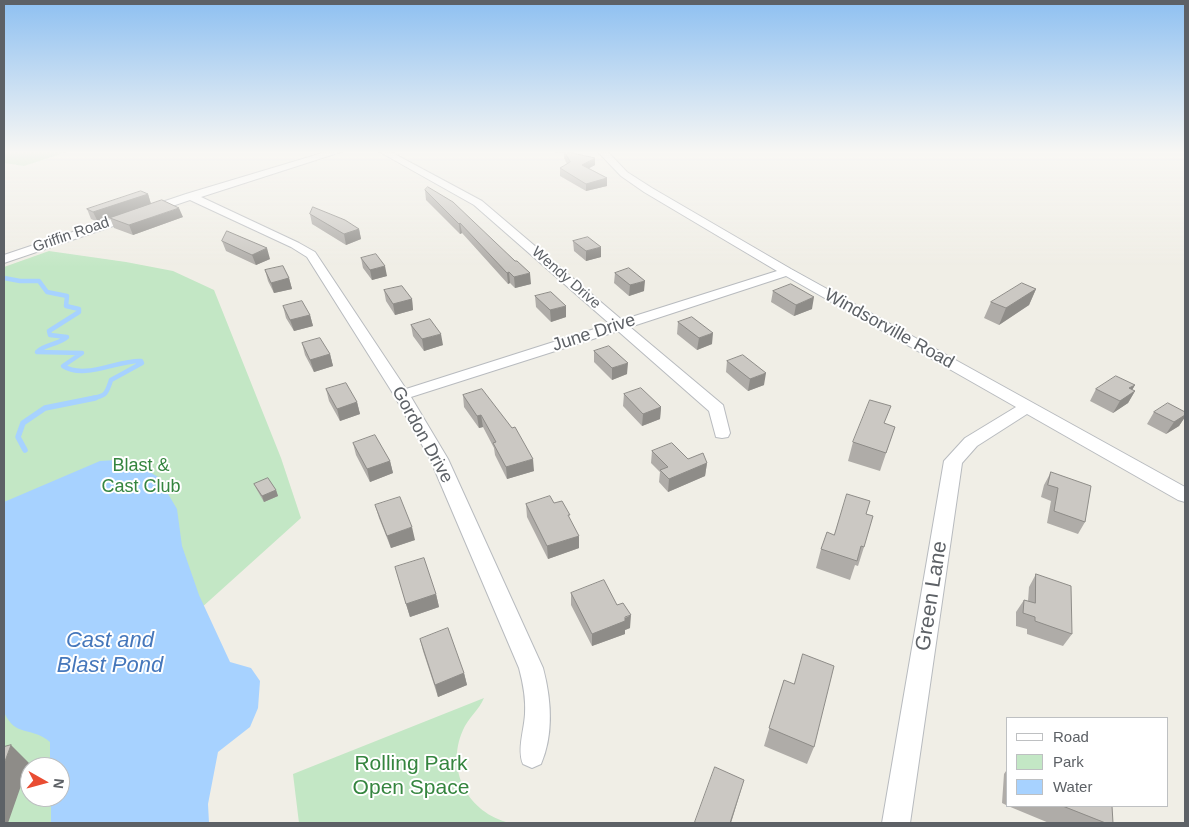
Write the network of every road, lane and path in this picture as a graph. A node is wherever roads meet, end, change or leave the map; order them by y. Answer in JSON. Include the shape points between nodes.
{"nodes":[{"id":1,"x":211,"y":190,"type":"edge"},
{"id":2,"x":453,"y":190,"type":"edge"},
{"id":3,"x":647,"y":190,"type":"edge"},
{"id":4,"x":190,"y":196,"type":"junction"},
{"id":5,"x":4,"y":258,"type":"edge"},
{"id":6,"x":787,"y":272,"type":"junction"},
{"id":7,"x":620,"y":325,"type":"junction"},
{"id":8,"x":402,"y":395,"type":"junction"},
{"id":9,"x":1028,"y":407,"type":"junction"},
{"id":10,"x":722,"y":433,"type":"dead end"},
{"id":11,"x":1185,"y":495,"type":"edge"},
{"id":12,"x":532,"y":755,"type":"dead end"},
{"id":13,"x":896,"y":823,"type":"edge"}],
"edges":[{"from":1,"to":4,"type":"street","name":"Griffin Road"},
{"from":2,"to":7,"type":"street","name":"Wendy Drive","via":[[478,203]]},
{"from":3,"to":6,"type":"street","name":"Windsorville Road"},
{"from":4,"to":5,"type":"street","name":"Griffin Road"},
{"from":4,"to":8,"type":"street","name":"Gordon Drive","via":[[311,255]]},
{"from":6,"to":7,"type":"street","name":"June Drive"},
{"from":6,"to":9,"type":"street","name":"Windsorville Road"},
{"from":7,"to":8,"type":"street","name":"June Drive"},
{"from":7,"to":10,"type":"street","name":"Wendy Drive","via":[[717,409]]},
{"from":8,"to":12,"type":"street","name":"Gordon Drive","via":[[439,459],[531,668],[537,687],[538,709]]},
{"from":9,"to":11,"type":"street","name":"Windsorville Road"},
{"from":9,"to":13,"type":"street","name":"Green Lane","via":[[971,442],[953,461]]}]}
